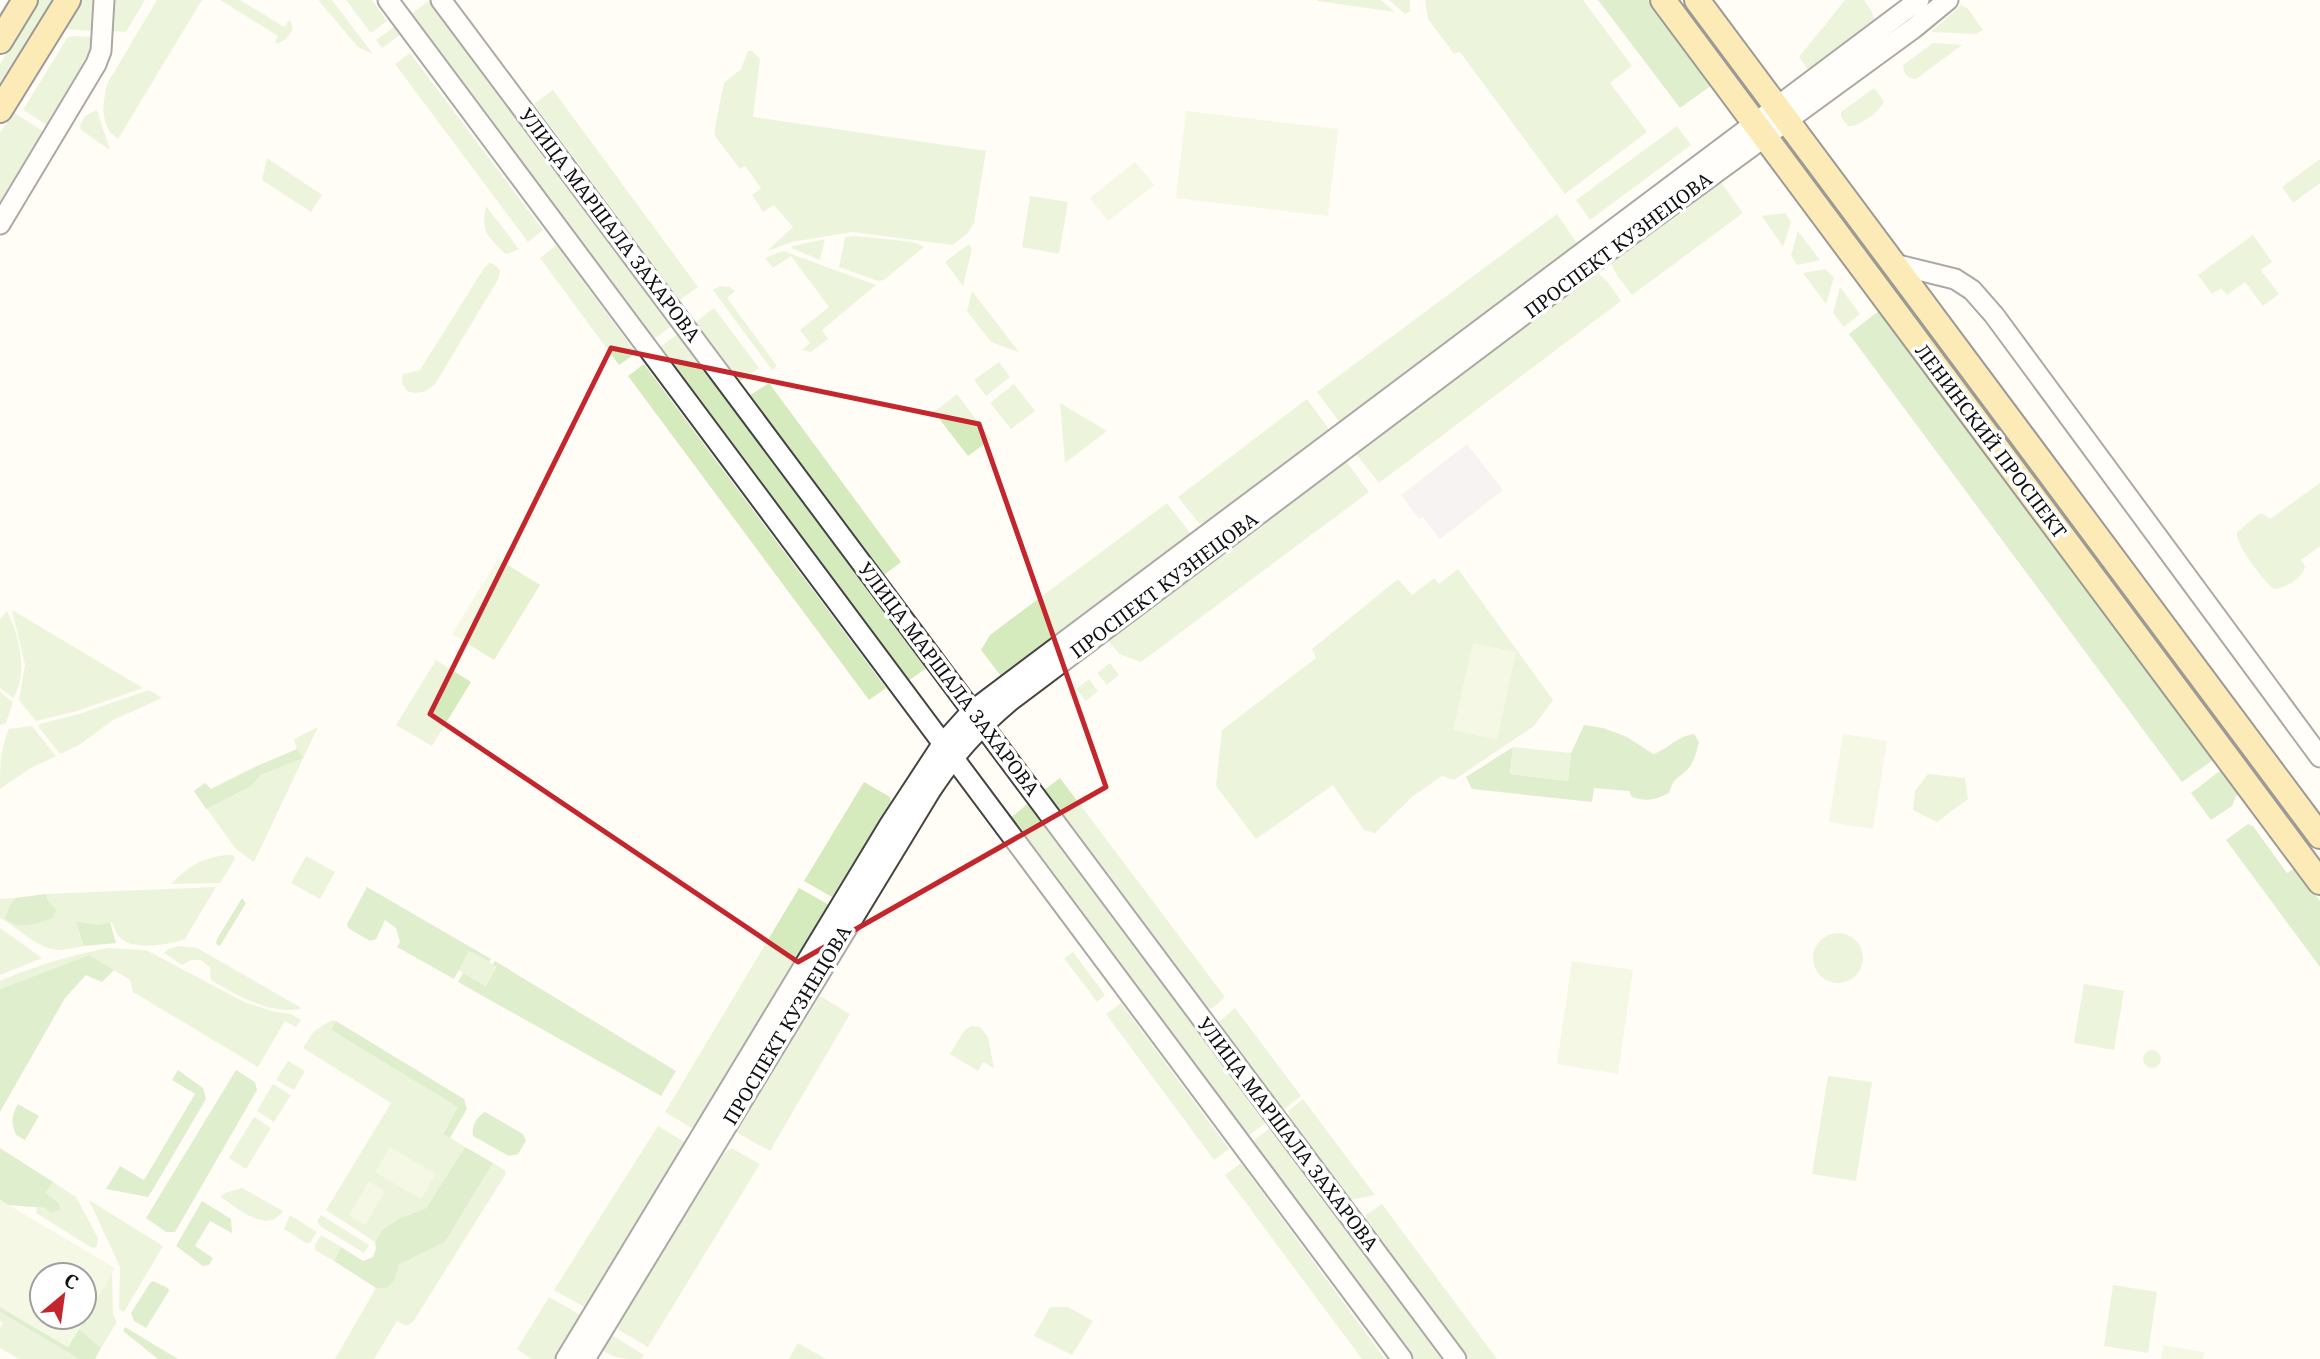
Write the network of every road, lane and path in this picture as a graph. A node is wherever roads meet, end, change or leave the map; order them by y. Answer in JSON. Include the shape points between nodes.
{"nodes":[{"id":1,"x":25,"y":0,"type":"edge"},
{"id":2,"x":68,"y":0,"type":"edge"},
{"id":3,"x":104,"y":0,"type":"edge"},
{"id":4,"x":388,"y":0,"type":"edge"},
{"id":5,"x":441,"y":0,"type":"edge"},
{"id":6,"x":1663,"y":0,"type":"edge"},
{"id":7,"x":1697,"y":0,"type":"edge"},
{"id":8,"x":1919,"y":0,"type":"edge"},
{"id":9,"x":1948,"y":0,"type":"edge"},
{"id":10,"x":0,"y":41,"type":"edge"},
{"id":11,"x":0,"y":110,"type":"edge"},
{"id":12,"x":1782,"y":114,"type":"junction"},
{"id":13,"x":1760,"y":130,"type":"junction"},
{"id":14,"x":0,"y":224,"type":"edge"},
{"id":15,"x":1894,"y":264,"type":"junction"},
{"id":16,"x":978,"y":718,"type":"junction"},
{"id":17,"x":948,"y":750,"type":"junction"},
{"id":18,"x":2320,"y":757,"type":"edge"},
{"id":19,"x":2320,"y":836,"type":"edge"},
{"id":20,"x":2320,"y":882,"type":"edge"},
{"id":21,"x":566,"y":1359,"type":"edge"},
{"id":22,"x":585,"y":1359,"type":"edge"},
{"id":23,"x":1402,"y":1359,"type":"edge"},
{"id":24,"x":1456,"y":1359,"type":"edge"}],
"edges":[{"from":1,"to":10,"type":"main road"},
{"from":2,"to":11,"type":"main road"},
{"from":3,"to":14,"type":"street","via":[[96,64]]},
{"from":4,"to":17,"type":"street"},
{"from":5,"to":16,"type":"street","name":"УЛИЦА МАРШАЛА ЗАХАРОВА"},
{"from":6,"to":13,"type":"main road","name":"ЛЕНИНСКИЙ ПРОСПЕКТ"},
{"from":7,"to":12,"type":"main road","name":"ЛЕНИНСКИЙ ПРОСПЕКТ"},
{"from":8,"to":12,"type":"street","name":"ПРОСПЕКТ КУЗНЕЦОВА"},
{"from":9,"to":12,"type":"street","name":"ПРОСПЕКТ КУЗНЕЦОВА"},
{"from":12,"to":13,"type":"street","name":"ПРОСПЕКТ КУЗНЕЦОВА"},
{"from":12,"to":15,"type":"main road","name":"ЛЕНИНСКИЙ ПРОСПЕКТ"},
{"from":13,"to":16,"type":"street","name":"ПРОСПЕКТ КУЗНЕЦОВА"},
{"from":13,"to":20,"type":"main road","name":"ЛЕНИНСКИЙ ПРОСПЕКТ"},
{"from":15,"to":18,"type":"street","via":[[1955,279],[1994,315]]},
{"from":15,"to":19,"type":"main road","name":"ЛЕНИНСКИЙ ПРОСПЕКТ"},
{"from":16,"to":17,"type":"street","name":"ПРОСПЕКТ КУЗНЕЦОВА"},
{"from":16,"to":24,"type":"street","name":"УЛИЦА МАРШАЛА ЗАХАРОВА"},
{"from":17,"to":21,"type":"street","name":"ПРОСПЕКТ КУЗНЕЦОВА","via":[[890,824]]},
{"from":17,"to":22,"type":"street","name":"ПРОСПЕКТ КУЗНЕЦОВА"},
{"from":17,"to":23,"type":"street"}]}
